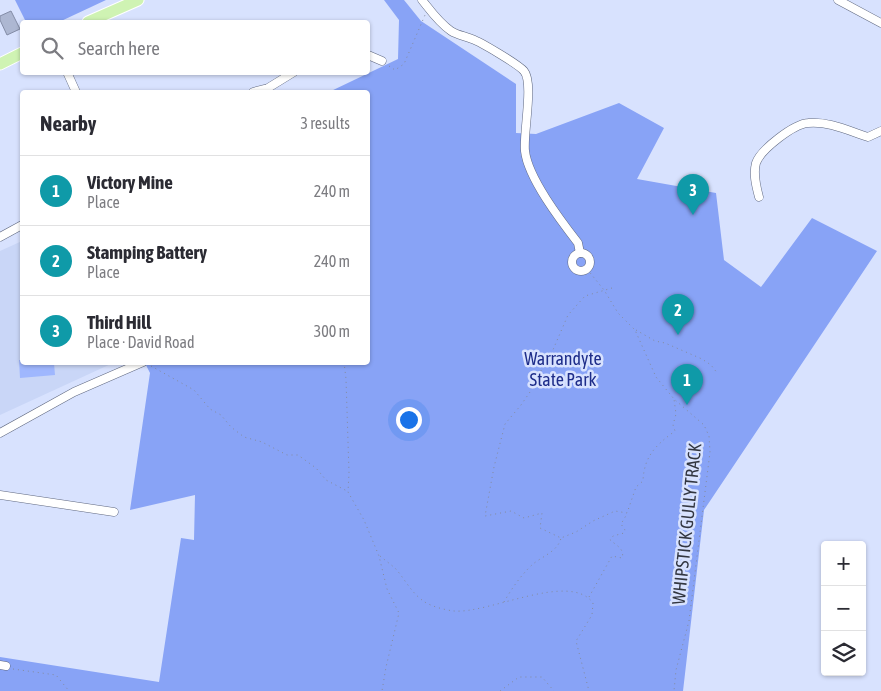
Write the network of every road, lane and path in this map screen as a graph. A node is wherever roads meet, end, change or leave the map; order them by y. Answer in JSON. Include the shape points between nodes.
{"nodes":[{"id":1,"x":138,"y":0,"type":"edge"},
{"id":2,"x":422,"y":0,"type":"edge"},
{"id":3,"x":838,"y":0,"type":"edge"},
{"id":4,"x":428,"y":8,"type":"junction"},
{"id":5,"x":93,"y":20,"type":"edge"},
{"id":6,"x":881,"y":23,"type":"edge"},
{"id":7,"x":20,"y":54,"type":"edge"},
{"id":8,"x":370,"y":56,"type":"edge"},
{"id":9,"x":382,"y":61,"type":"joint"},
{"id":10,"x":0,"y":64,"type":"edge"},
{"id":11,"x":69,"y":75,"type":"edge"},
{"id":12,"x":289,"y":75,"type":"edge"},
{"id":13,"x":75,"y":90,"type":"edge"},
{"id":14,"x":260,"y":90,"type":"edge"},
{"id":15,"x":881,"y":131,"type":"edge"},
{"id":16,"x":759,"y":197,"type":"dead end"},
{"id":17,"x":20,"y":226,"type":"edge"},
{"id":18,"x":0,"y":237,"type":"edge"},
{"id":19,"x":580,"y":253,"type":"junction"},
{"id":20,"x":587,"y":268,"type":"junction"},
{"id":21,"x":612,"y":288,"type":"dead end"},
{"id":22,"x":604,"y":290,"type":"junction"},
{"id":23,"x":636,"y":330,"type":"junction"},
{"id":24,"x":138,"y":365,"type":"edge"},
{"id":25,"x":150,"y":365,"type":"edge"},
{"id":26,"x":344,"y":365,"type":"edge"},
{"id":27,"x":718,"y":374,"type":"dead end"},
{"id":28,"x":674,"y":399,"type":"junction"},
{"id":29,"x":0,"y":433,"type":"edge"},
{"id":30,"x":348,"y":492,"type":"junction"},
{"id":31,"x":0,"y":495,"type":"edge"},
{"id":32,"x":114,"y":512,"type":"dead end"},
{"id":33,"x":627,"y":513,"type":"junction"},
{"id":34,"x":561,"y":538,"type":"junction"},
{"id":35,"x":379,"y":556,"type":"junction"},
{"id":36,"x":589,"y":597,"type":"junction"},
{"id":37,"x":504,"y":603,"type":"junction"},
{"id":38,"x":3,"y":665,"type":"edge"},
{"id":39,"x":69,"y":691,"type":"edge"},
{"id":40,"x":382,"y":691,"type":"edge"},
{"id":41,"x":500,"y":691,"type":"edge"},
{"id":42,"x":554,"y":691,"type":"edge"},
{"id":43,"x":589,"y":691,"type":"edge"},
{"id":44,"x":674,"y":691,"type":"edge"}],
"edges":[{"from":1,"to":5,"type":"main road"},
{"from":2,"to":4,"type":"street"},
{"from":3,"to":6,"type":"street"},
{"from":4,"to":9,"type":"path","via":[[404,64],[396,70]]},
{"from":4,"to":19,"type":"street","via":[[451,31],[473,39],[525,72],[529,86],[525,151],[529,166],[578,243]]},
{"from":7,"to":10,"type":"main road"},
{"from":8,"to":9,"type":"street"},
{"from":11,"to":13,"type":"street"},
{"from":12,"to":14,"type":"street"},
{"from":15,"to":16,"type":"street","via":[[868,138],[830,124],[806,123],[787,132],[756,162],[755,183]]},
{"from":17,"to":18,"type":"street"},
{"from":19,"to":20,"type":"street","via":[[589,258]]},
{"from":19,"to":20,"type":"street","via":[[572,258],[572,264],[578,271]]},
{"from":20,"to":22,"type":"path","name":"WHIPSTICK GULLY TRACK"},
{"from":21,"to":22,"type":"path"},
{"from":22,"to":23,"type":"path","name":"WHIPSTICK GULLY TRACK","via":[[618,313]]},
{"from":22,"to":34,"type":"path","via":[[585,296],[568,315],[549,359],[526,399],[505,424],[485,516],[511,511],[524,518],[542,513],[540,528]]},
{"from":23,"to":27,"type":"path","via":[[702,359]]},
{"from":23,"to":28,"type":"path","name":"WHIPSTICK GULLY TRACK","via":[[656,377]]},
{"from":24,"to":29,"type":"street","via":[[74,392]]},
{"from":25,"to":30,"type":"path","via":[[194,390],[210,409],[221,415],[244,438],[262,442],[287,455],[298,455],[326,480]]},
{"from":26,"to":30,"type":"path"},
{"from":28,"to":33,"type":"path","via":[[675,431],[654,448],[644,468],[643,481],[636,487]]},
{"from":28,"to":44,"type":"path","name":"WHIPSTICK GULLY TRACK","via":[[704,425],[710,452],[689,621]]},
{"from":30,"to":35,"type":"path"},
{"from":31,"to":32,"type":"street"},
{"from":33,"to":34,"type":"path","via":[[615,511]]},
{"from":33,"to":36,"type":"path","via":[[622,524],[624,533],[612,536],[610,540],[622,550],[622,558],[612,556]]},
{"from":34,"to":37,"type":"path","via":[[560,545],[513,585]]},
{"from":35,"to":37,"type":"path","via":[[394,567],[422,600],[437,606],[454,611]]},
{"from":35,"to":40,"type":"path","via":[[387,589],[399,613]]},
{"from":36,"to":37,"type":"path","via":[[569,591],[545,592]]},
{"from":36,"to":43,"type":"path","via":[[593,603],[592,615],[576,641]]},
{"from":38,"to":39,"type":"path","via":[[56,675]]},
{"from":41,"to":42,"type":"path","via":[[519,677],[542,677]]}]}
